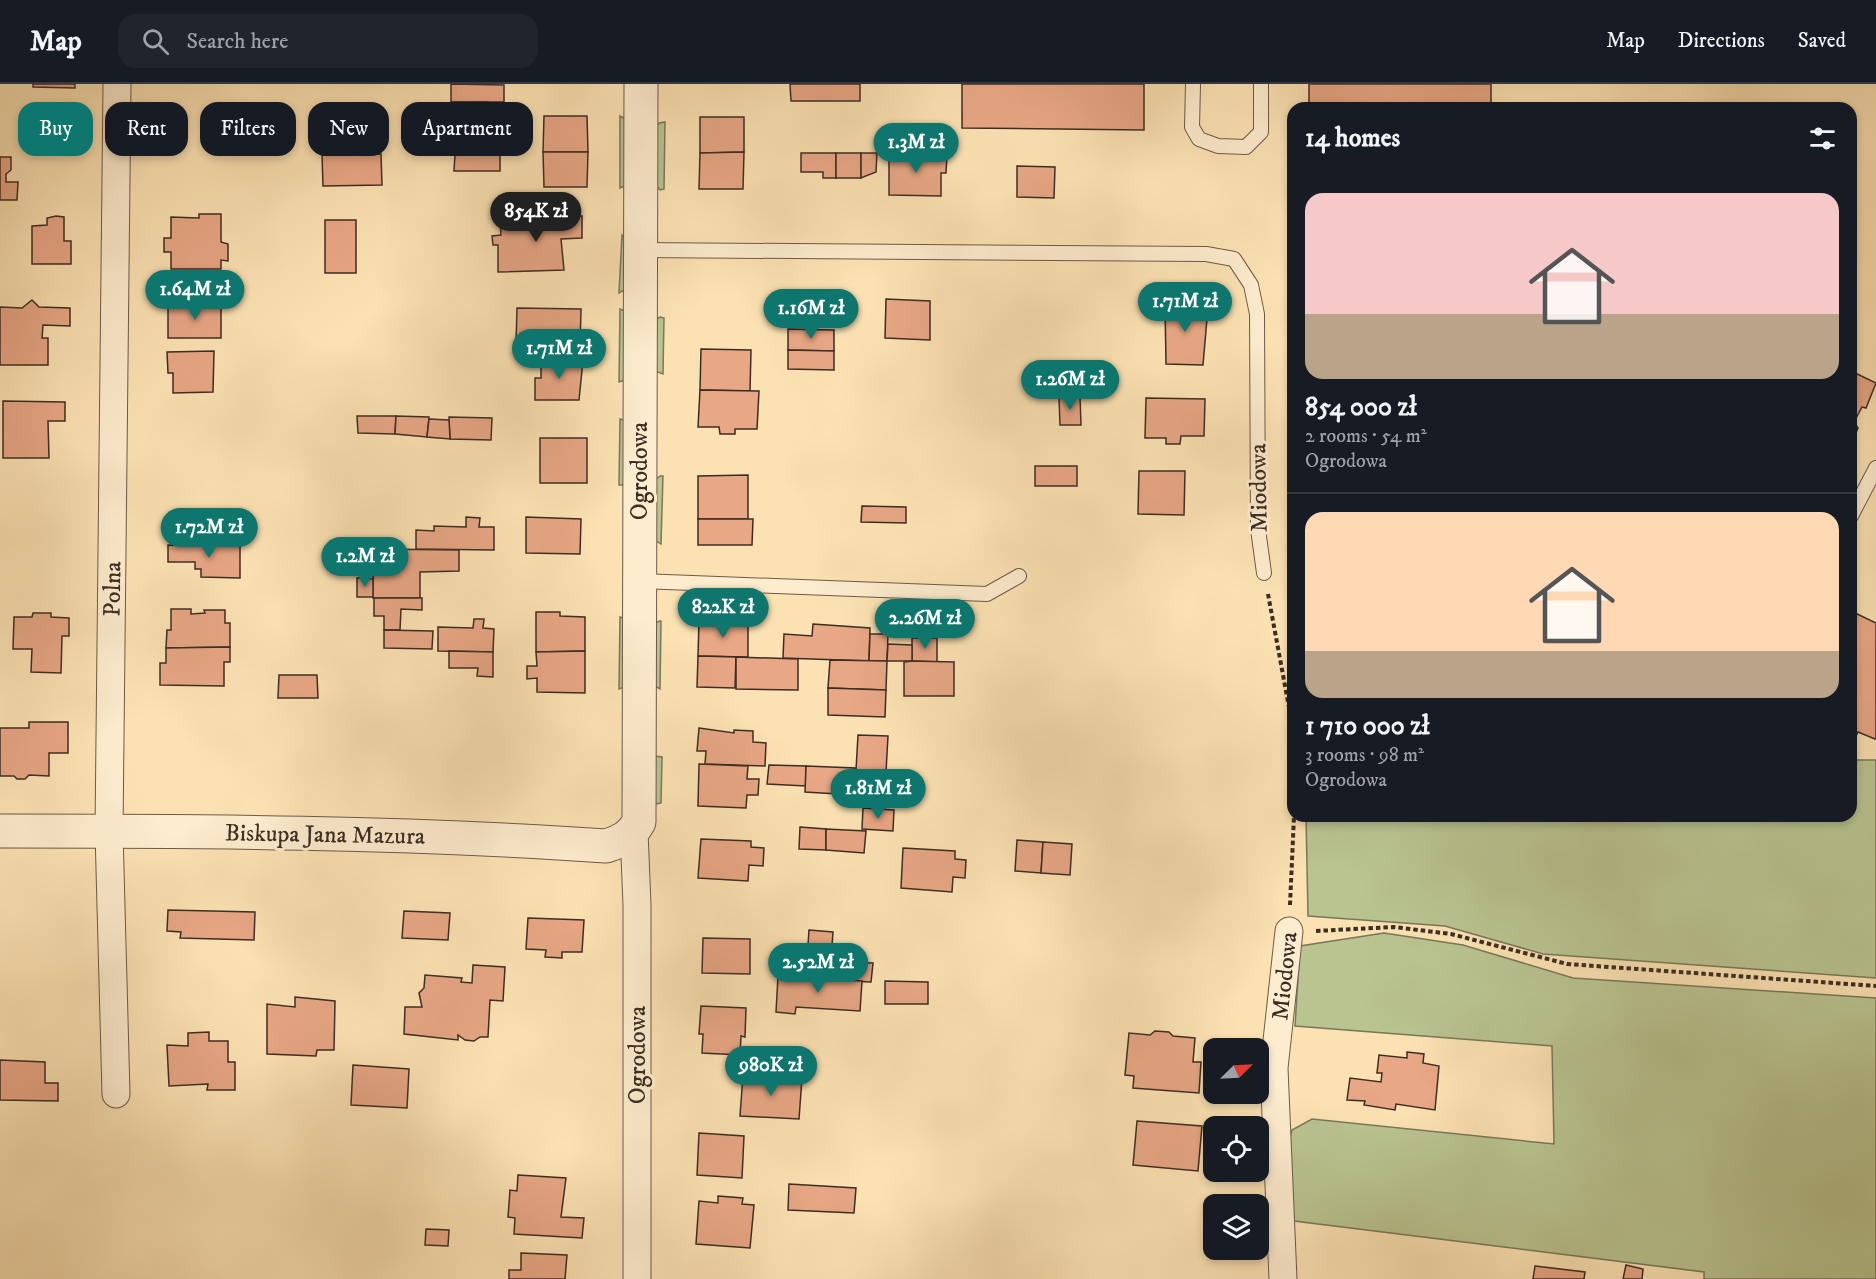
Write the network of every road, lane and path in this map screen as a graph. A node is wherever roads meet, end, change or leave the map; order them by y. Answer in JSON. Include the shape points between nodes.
{"nodes":[{"id":1,"x":117,"y":84,"type":"edge"},
{"id":2,"x":641,"y":84,"type":"edge"},
{"id":3,"x":1193,"y":84,"type":"edge"},
{"id":4,"x":1261,"y":84,"type":"edge"},
{"id":5,"x":640,"y":250,"type":"junction"},
{"id":6,"x":1876,"y":468,"type":"edge"},
{"id":7,"x":1857,"y":504,"type":"edge"},
{"id":8,"x":1264,"y":573,"type":"joint"},
{"id":9,"x":1019,"y":576,"type":"dead end"},
{"id":10,"x":638,"y":581,"type":"junction"},
{"id":11,"x":1287,"y":697,"type":"edge"},
{"id":12,"x":1294,"y":822,"type":"edge"},
{"id":13,"x":636,"y":826,"type":"junction"},
{"id":14,"x":0,"y":831,"type":"edge"},
{"id":15,"x":109,"y":831,"type":"junction"},
{"id":16,"x":1289,"y":931,"type":"junction"},
{"id":17,"x":1876,"y":986,"type":"edge"},
{"id":18,"x":116,"y":1094,"type":"dead end"},
{"id":19,"x":637,"y":1279,"type":"edge"},
{"id":20,"x":1283,"y":1279,"type":"edge"}],
"edges":[{"from":1,"to":15,"type":"street","name":"Polna"},
{"from":2,"to":5,"type":"street","name":"Ogrodowa"},
{"from":3,"to":4,"type":"lane","via":[[1192,127],[1198,139],[1218,146],[1246,147],[1262,132]]},
{"from":5,"to":8,"type":"lane","name":"Miodowa","via":[[1206,254],[1234,259],[1251,285],[1257,314],[1258,530]]},
{"from":5,"to":10,"type":"street","name":"Ogrodowa"},
{"from":6,"to":7,"type":"lane"},
{"from":8,"to":11,"type":"path"},
{"from":9,"to":10,"type":"lane","via":[[987,594]]},
{"from":10,"to":13,"type":"street","name":"Ogrodowa"},
{"from":12,"to":16,"type":"path","name":"Miodowa"},
{"from":13,"to":15,"type":"street","name":"Biskupa Jana Mazura","via":[[622,841],[606,846],[445,837]]},
{"from":13,"to":19,"type":"street","name":"Ogrodowa"},
{"from":14,"to":15,"type":"street","name":"Biskupa Jana Mazura"},
{"from":15,"to":18,"type":"street","name":"Polna"},
{"from":16,"to":17,"type":"path","via":[[1394,927],[1451,934],[1568,964]]},
{"from":16,"to":20,"type":"street","name":"Miodowa","via":[[1274,1068]]}]}
